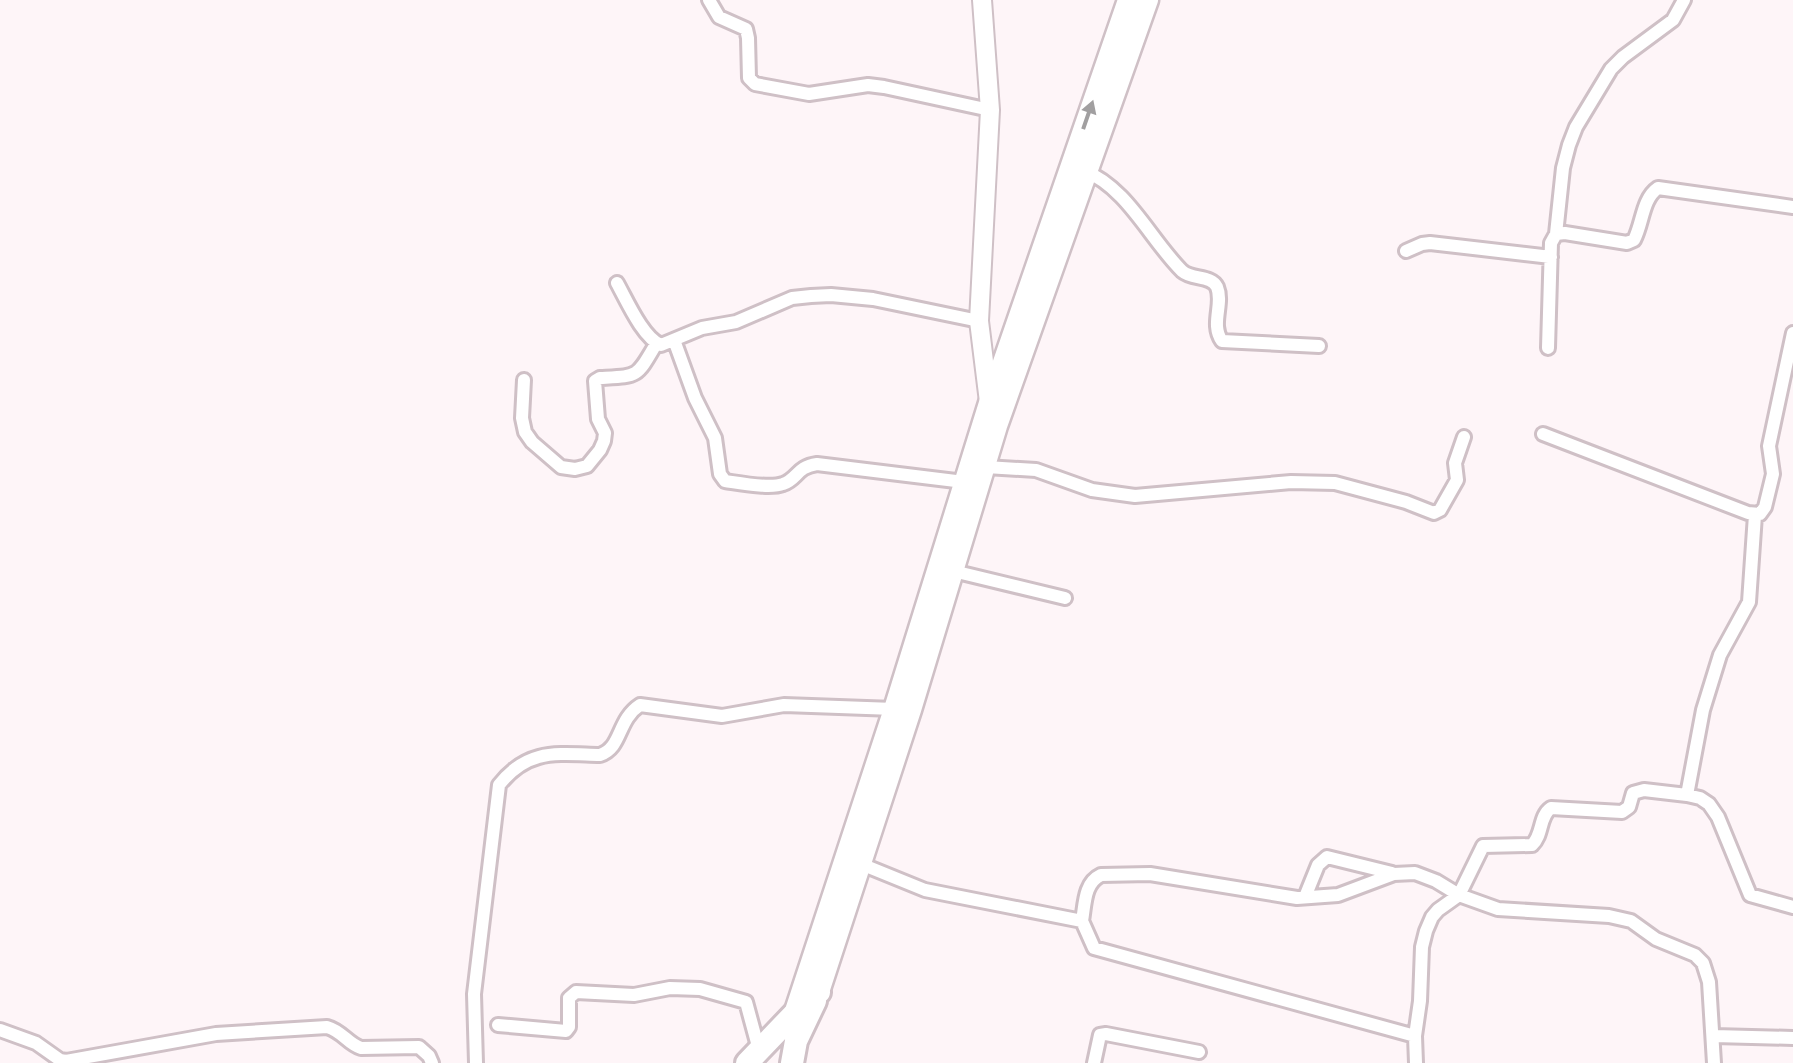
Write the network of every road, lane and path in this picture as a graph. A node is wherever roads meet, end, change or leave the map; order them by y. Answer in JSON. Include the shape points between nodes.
{"nodes":[{"id":1,"x":709,"y":0,"type":"edge"},
{"id":2,"x":982,"y":0,"type":"edge"},
{"id":3,"x":1128,"y":0,"type":"edge"},
{"id":4,"x":1148,"y":0,"type":"edge"},
{"id":5,"x":1684,"y":0,"type":"edge"},
{"id":6,"x":990,"y":110,"type":"junction"},
{"id":7,"x":1079,"y":168,"type":"junction"},
{"id":8,"x":1793,"y":207,"type":"edge"},
{"id":9,"x":1556,"y":234,"type":"junction"},
{"id":10,"x":1406,"y":251,"type":"dead end"},
{"id":11,"x":1550,"y":256,"type":"junction"},
{"id":12,"x":617,"y":284,"type":"dead end"},
{"id":13,"x":979,"y":321,"type":"junction"},
{"id":14,"x":1793,"y":332,"type":"edge"},
{"id":15,"x":674,"y":340,"type":"junction"},
{"id":16,"x":656,"y":344,"type":"junction"},
{"id":17,"x":1319,"y":346,"type":"dead end"},
{"id":18,"x":1548,"y":348,"type":"dead end"},
{"id":19,"x":524,"y":380,"type":"dead end"},
{"id":20,"x":989,"y":403,"type":"junction"},
{"id":21,"x":997,"y":426,"type":"junction"},
{"id":22,"x":1543,"y":434,"type":"dead end"},
{"id":23,"x":1464,"y":438,"type":"dead end"},
{"id":24,"x":986,"y":467,"type":"junction"},
{"id":25,"x":964,"y":482,"type":"junction"},
{"id":26,"x":1755,"y":516,"type":"junction"},
{"id":27,"x":953,"y":571,"type":"junction"},
{"id":28,"x":1066,"y":598,"type":"dead end"},
{"id":29,"x":894,"y":709,"type":"junction"},
{"id":30,"x":1687,"y":795,"type":"junction"},
{"id":31,"x":861,"y":864,"type":"junction"},
{"id":32,"x":1394,"y":874,"type":"junction"},
{"id":33,"x":1460,"y":895,"type":"junction"},
{"id":34,"x":1306,"y":898,"type":"junction"},
{"id":35,"x":1793,"y":907,"type":"edge"},
{"id":36,"x":1082,"y":920,"type":"junction"},
{"id":37,"x":819,"y":992,"type":"junction"},
{"id":38,"x":794,"y":1014,"type":"junction"},
{"id":39,"x":498,"y":1025,"type":"dead end"},
{"id":40,"x":0,"y":1030,"type":"edge"},
{"id":41,"x":1416,"y":1036,"type":"junction"},
{"id":42,"x":1714,"y":1036,"type":"junction"},
{"id":43,"x":1793,"y":1038,"type":"edge"},
{"id":44,"x":794,"y":1052,"type":"edge"},
{"id":45,"x":1199,"y":1052,"type":"dead end"},
{"id":46,"x":753,"y":1057,"type":"edge"},
{"id":47,"x":432,"y":1063,"type":"edge"},
{"id":48,"x":476,"y":1063,"type":"edge"},
{"id":49,"x":1094,"y":1063,"type":"edge"},
{"id":50,"x":1416,"y":1063,"type":"edge"},
{"id":51,"x":1714,"y":1063,"type":"edge"}],
"edges":[{"from":1,"to":6,"type":"street","via":[[718,16],[746,29],[755,84],[810,94],[868,85]]},
{"from":2,"to":6,"type":"main road"},
{"from":7,"to":3,"type":"main road","one_way":true},
{"from":4,"to":7,"type":"main road"},
{"from":5,"to":9,"type":"street","via":[[1672,20],[1611,69],[1584,112],[1568,145]]},
{"from":6,"to":13,"type":"main road"},
{"from":7,"to":17,"type":"street","via":[[1111,186],[1186,274],[1216,284],[1216,333],[1222,341]]},
{"from":7,"to":20,"type":"main road"},
{"from":7,"to":21,"type":"main road"},
{"from":8,"to":9,"type":"street","via":[[1658,188],[1634,240]]},
{"from":9,"to":11,"type":"street"},
{"from":10,"to":11,"type":"street","via":[[1430,244]]},
{"from":11,"to":18,"type":"street"},
{"from":12,"to":16,"type":"street"},
{"from":13,"to":15,"type":"street","via":[[873,300],[811,296]]},
{"from":13,"to":20,"type":"main road"},
{"from":14,"to":26,"type":"street","via":[[1769,446],[1772,480],[1763,512]]},
{"from":15,"to":16,"type":"street"},
{"from":15,"to":25,"type":"street","via":[[725,480],[779,486],[817,464]]},
{"from":16,"to":19,"type":"street","via":[[640,372],[595,381],[605,433],[586,466],[561,467],[532,442],[522,418]]},
{"from":20,"to":21,"type":"main road"},
{"from":20,"to":25,"type":"main road"},
{"from":21,"to":24,"type":"main road"},
{"from":22,"to":26,"type":"street"},
{"from":23,"to":24,"type":"street","via":[[1457,480],[1434,513],[1335,483],[1136,496],[1092,490],[1036,470]]},
{"from":24,"to":27,"type":"main road"},
{"from":25,"to":29,"type":"main road"},
{"from":26,"to":30,"type":"street","via":[[1749,602],[1720,655]]},
{"from":27,"to":28,"type":"street"},
{"from":27,"to":31,"type":"main road"},
{"from":29,"to":38,"type":"main road"},
{"from":29,"to":48,"type":"street","via":[[784,705],[722,716],[640,706],[626,717],[608,752],[546,754],[508,774],[500,786],[474,994]]},
{"from":30,"to":33,"type":"street","via":[[1638,790],[1622,812],[1551,808],[1532,845],[1482,846]]},
{"from":30,"to":35,"type":"street","via":[[1714,809],[1750,895]]},
{"from":31,"to":36,"type":"street","via":[[926,890]]},
{"from":31,"to":37,"type":"main road"},
{"from":32,"to":33,"type":"street","via":[[1415,873]]},
{"from":32,"to":34,"type":"street","via":[[1350,892]]},
{"from":32,"to":34,"type":"street","via":[[1328,858],[1318,865]]},
{"from":33,"to":41,"type":"street","via":[[1438,910],[1426,931]]},
{"from":33,"to":42,"type":"street","via":[[1498,909],[1630,921],[1695,955],[1710,982]]},
{"from":34,"to":36,"type":"street","via":[[1150,874],[1107,874],[1088,887]]},
{"from":36,"to":41,"type":"street","via":[[1094,948]]},
{"from":37,"to":38,"type":"highway"},
{"from":37,"to":44,"type":"highway"},
{"from":38,"to":44,"type":"main road"},
{"from":38,"to":46,"type":"highway"},
{"from":39,"to":46,"type":"street","via":[[566,1031],[569,998],[576,992],[707,990],[746,1002]]},
{"from":40,"to":47,"type":"street","via":[[66,1062],[216,1034],[326,1027],[361,1048],[419,1047]]},
{"from":41,"to":50,"type":"street"},
{"from":42,"to":43,"type":"street"},
{"from":42,"to":51,"type":"street"},
{"from":45,"to":49,"type":"street","via":[[1106,1034]]}]}
